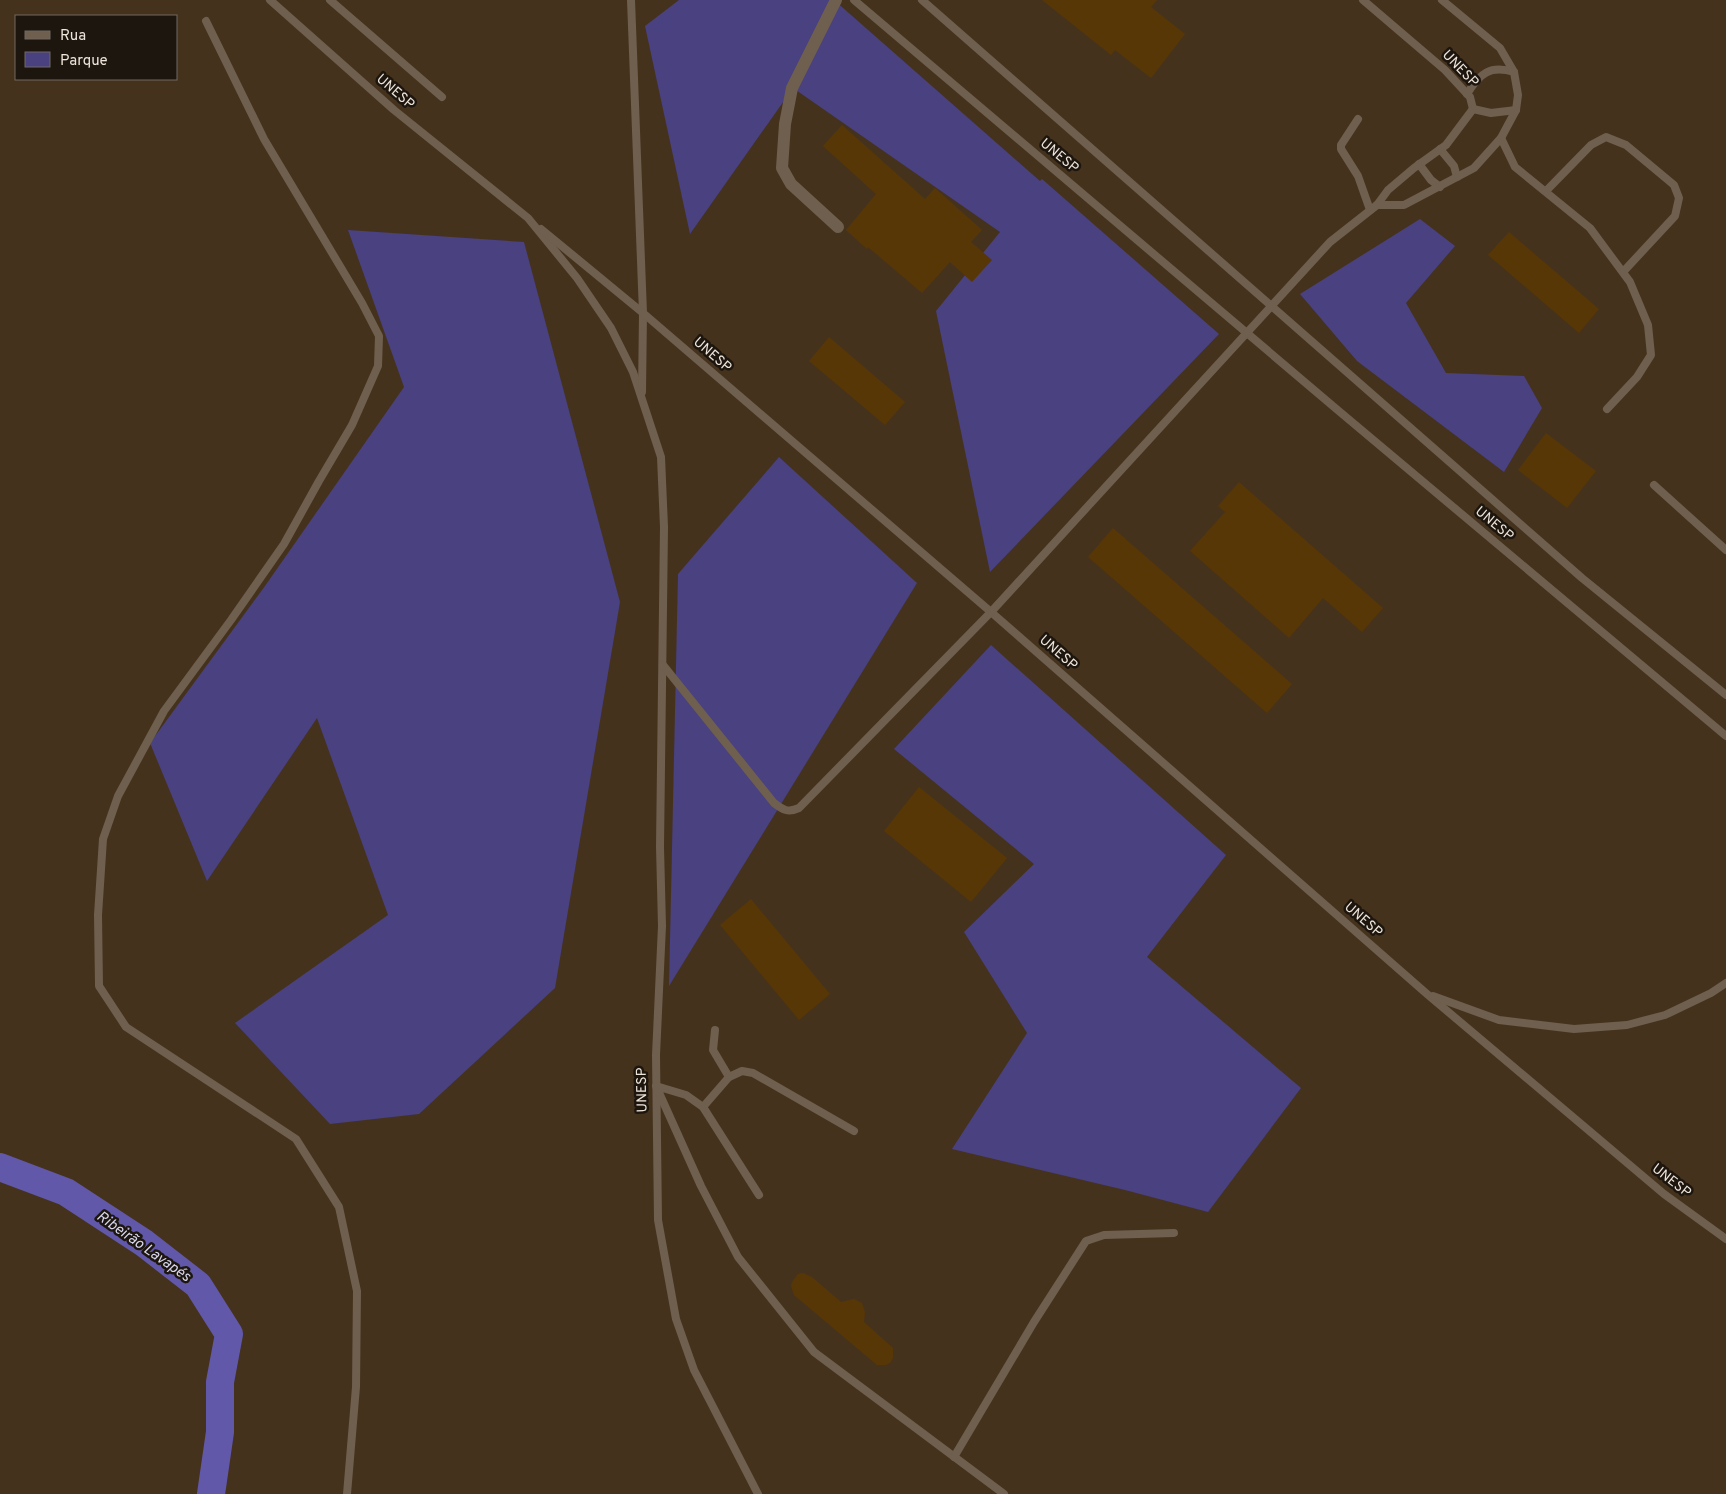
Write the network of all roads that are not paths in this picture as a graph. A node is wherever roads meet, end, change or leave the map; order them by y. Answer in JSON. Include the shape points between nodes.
{"nodes":[{"id":1,"x":330,"y":0,"type":"edge"},
{"id":2,"x":631,"y":0,"type":"edge"},
{"id":3,"x":836,"y":0,"type":"edge"},
{"id":4,"x":854,"y":0,"type":"edge"},
{"id":5,"x":922,"y":0,"type":"edge"},
{"id":6,"x":1362,"y":0,"type":"edge"},
{"id":7,"x":1442,"y":0,"type":"edge"},
{"id":8,"x":271,"y":1,"type":"edge"},
{"id":9,"x":206,"y":21,"type":"dead end"},
{"id":10,"x":1514,"y":72,"type":"junction"},
{"id":11,"x":1467,"y":94,"type":"junction"},
{"id":12,"x":442,"y":98,"type":"dead end"},
{"id":13,"x":1474,"y":109,"type":"junction"},
{"id":14,"x":1516,"y":110,"type":"junction"},
{"id":15,"x":1358,"y":119,"type":"dead end"},
{"id":16,"x":1501,"y":138,"type":"junction"},
{"id":17,"x":1440,"y":149,"type":"junction"},
{"id":18,"x":1419,"y":164,"type":"junction"},
{"id":19,"x":1457,"y":177,"type":"junction"},
{"id":20,"x":1440,"y":187,"type":"junction"},
{"id":21,"x":1546,"y":191,"type":"junction"},
{"id":22,"x":1374,"y":207,"type":"junction"},
{"id":23,"x":528,"y":218,"type":"junction"},
{"id":24,"x":838,"y":227,"type":"dead end"},
{"id":25,"x":1623,"y":272,"type":"junction"},
{"id":26,"x":1271,"y":306,"type":"junction"},
{"id":27,"x":643,"y":313,"type":"junction"},
{"id":28,"x":1246,"y":333,"type":"junction"},
{"id":29,"x":641,"y":399,"type":"junction"},
{"id":30,"x":1607,"y":409,"type":"dead end"},
{"id":31,"x":1654,"y":485,"type":"dead end"},
{"id":32,"x":1726,"y":550,"type":"edge"},
{"id":33,"x":990,"y":612,"type":"junction"},
{"id":34,"x":663,"y":665,"type":"junction"},
{"id":35,"x":1726,"y":695,"type":"edge"},
{"id":36,"x":1726,"y":736,"type":"edge"},
{"id":37,"x":1726,"y":983,"type":"edge"},
{"id":38,"x":1427,"y":994,"type":"junction"},
{"id":39,"x":715,"y":1030,"type":"dead end"},
{"id":40,"x":729,"y":1077,"type":"junction"},
{"id":41,"x":656,"y":1086,"type":"junction"},
{"id":42,"x":703,"y":1107,"type":"junction"},
{"id":43,"x":854,"y":1132,"type":"dead end"},
{"id":44,"x":759,"y":1194,"type":"dead end"},
{"id":45,"x":1174,"y":1232,"type":"dead end"},
{"id":46,"x":1726,"y":1239,"type":"edge"},
{"id":47,"x":954,"y":1457,"type":"junction"},
{"id":48,"x":347,"y":1494,"type":"edge"},
{"id":49,"x":758,"y":1494,"type":"edge"},
{"id":50,"x":1004,"y":1494,"type":"edge"}],
"edges":[{"from":1,"to":12,"type":"lane","name":"UNESP"},
{"from":2,"to":27,"type":"lane","name":"UNESP"},
{"from":3,"to":24,"type":"street","via":[[792,88],[784,124],[782,168],[791,184]]},
{"from":4,"to":28,"type":"lane","name":"UNESP"},
{"from":5,"to":26,"type":"lane","name":"UNESP"},
{"from":6,"to":11,"type":"lane","name":"UNESP","via":[[1445,70]]},
{"from":7,"to":10,"type":"lane","via":[[1500,48]]},
{"from":8,"to":23,"type":"lane","name":"UNESP","via":[[394,110]]},
{"from":9,"to":48,"type":"lane","via":[[264,138],[362,303],[378,336],[378,366],[352,425],[284,544],[164,711],[118,796],[103,840],[98,915],[99,986],[126,1027],[296,1139],[339,1206],[357,1291],[356,1387]]},
{"from":10,"to":11,"type":"lane","via":[[1500,68],[1488,71],[1473,83]]},
{"from":10,"to":14,"type":"lane","via":[[1518,95]]},
{"from":11,"to":13,"type":"lane","name":"UNESP"},
{"from":13,"to":14,"type":"lane","via":[[1490,113]]},
{"from":13,"to":17,"type":"lane","name":"UNESP"},
{"from":14,"to":16,"type":"lane"},
{"from":15,"to":22,"type":"lane","via":[[1341,149]]},
{"from":16,"to":19,"type":"lane","via":[[1474,168]]},
{"from":16,"to":21,"type":"lane","via":[[1515,167]]},
{"from":17,"to":18,"type":"lane","name":"UNESP"},
{"from":17,"to":19,"type":"lane","via":[[1454,166]]},
{"from":18,"to":20,"type":"lane"},
{"from":18,"to":22,"type":"lane","name":"UNESP","via":[[1388,190]]},
{"from":19,"to":20,"type":"lane"},
{"from":20,"to":22,"type":"lane","via":[[1404,205]]},
{"from":21,"to":25,"type":"lane","via":[[1590,228]]},
{"from":21,"to":25,"type":"lane","via":[[1591,145],[1606,138],[1626,145],[1674,185],[1679,198],[1674,216]]},
{"from":22,"to":26,"type":"lane","name":"UNESP","via":[[1330,242]]},
{"from":23,"to":27,"type":"lane","name":"UNESP"},
{"from":23,"to":29,"type":"lane","name":"UNESP","via":[[577,278],[611,328],[633,372]]},
{"from":25,"to":30,"type":"lane","via":[[1648,325],[1650,355],[1637,377]]},
{"from":26,"to":28,"type":"lane","name":"UNESP"},
{"from":26,"to":35,"type":"lane","name":"UNESP","via":[[1582,578]]},
{"from":27,"to":29,"type":"lane","name":"UNESP"},
{"from":27,"to":33,"type":"lane","name":"UNESP"},
{"from":28,"to":33,"type":"lane","name":"UNESP"},
{"from":28,"to":36,"type":"lane","name":"UNESP"},
{"from":29,"to":34,"type":"lane","name":"UNESP","via":[[661,457]]},
{"from":31,"to":32,"type":"lane"},
{"from":33,"to":34,"type":"lane","name":"UNESP","via":[[793,811],[784,810],[774,803]]},
{"from":33,"to":38,"type":"lane","name":"UNESP"},
{"from":34,"to":41,"type":"lane","name":"UNESP","via":[[662,926]]},
{"from":37,"to":38,"type":"lane","via":[[1665,1015],[1627,1025],[1574,1029],[1499,1020]]},
{"from":38,"to":46,"type":"lane","name":"UNESP","via":[[1664,1194]]},
{"from":39,"to":40,"type":"lane","via":[[713,1050]]},
{"from":40,"to":42,"type":"lane"},
{"from":40,"to":43,"type":"lane","via":[[742,1071],[753,1073]]},
{"from":41,"to":42,"type":"lane","via":[[686,1096]]},
{"from":41,"to":47,"type":"lane","via":[[701,1186],[738,1257],[814,1352]]},
{"from":41,"to":49,"type":"lane","name":"UNESP","via":[[658,1220],[676,1319],[694,1370]]},
{"from":42,"to":44,"type":"lane"},
{"from":45,"to":47,"type":"lane","via":[[1104,1235],[1086,1241]]},
{"from":47,"to":50,"type":"lane"}]}
